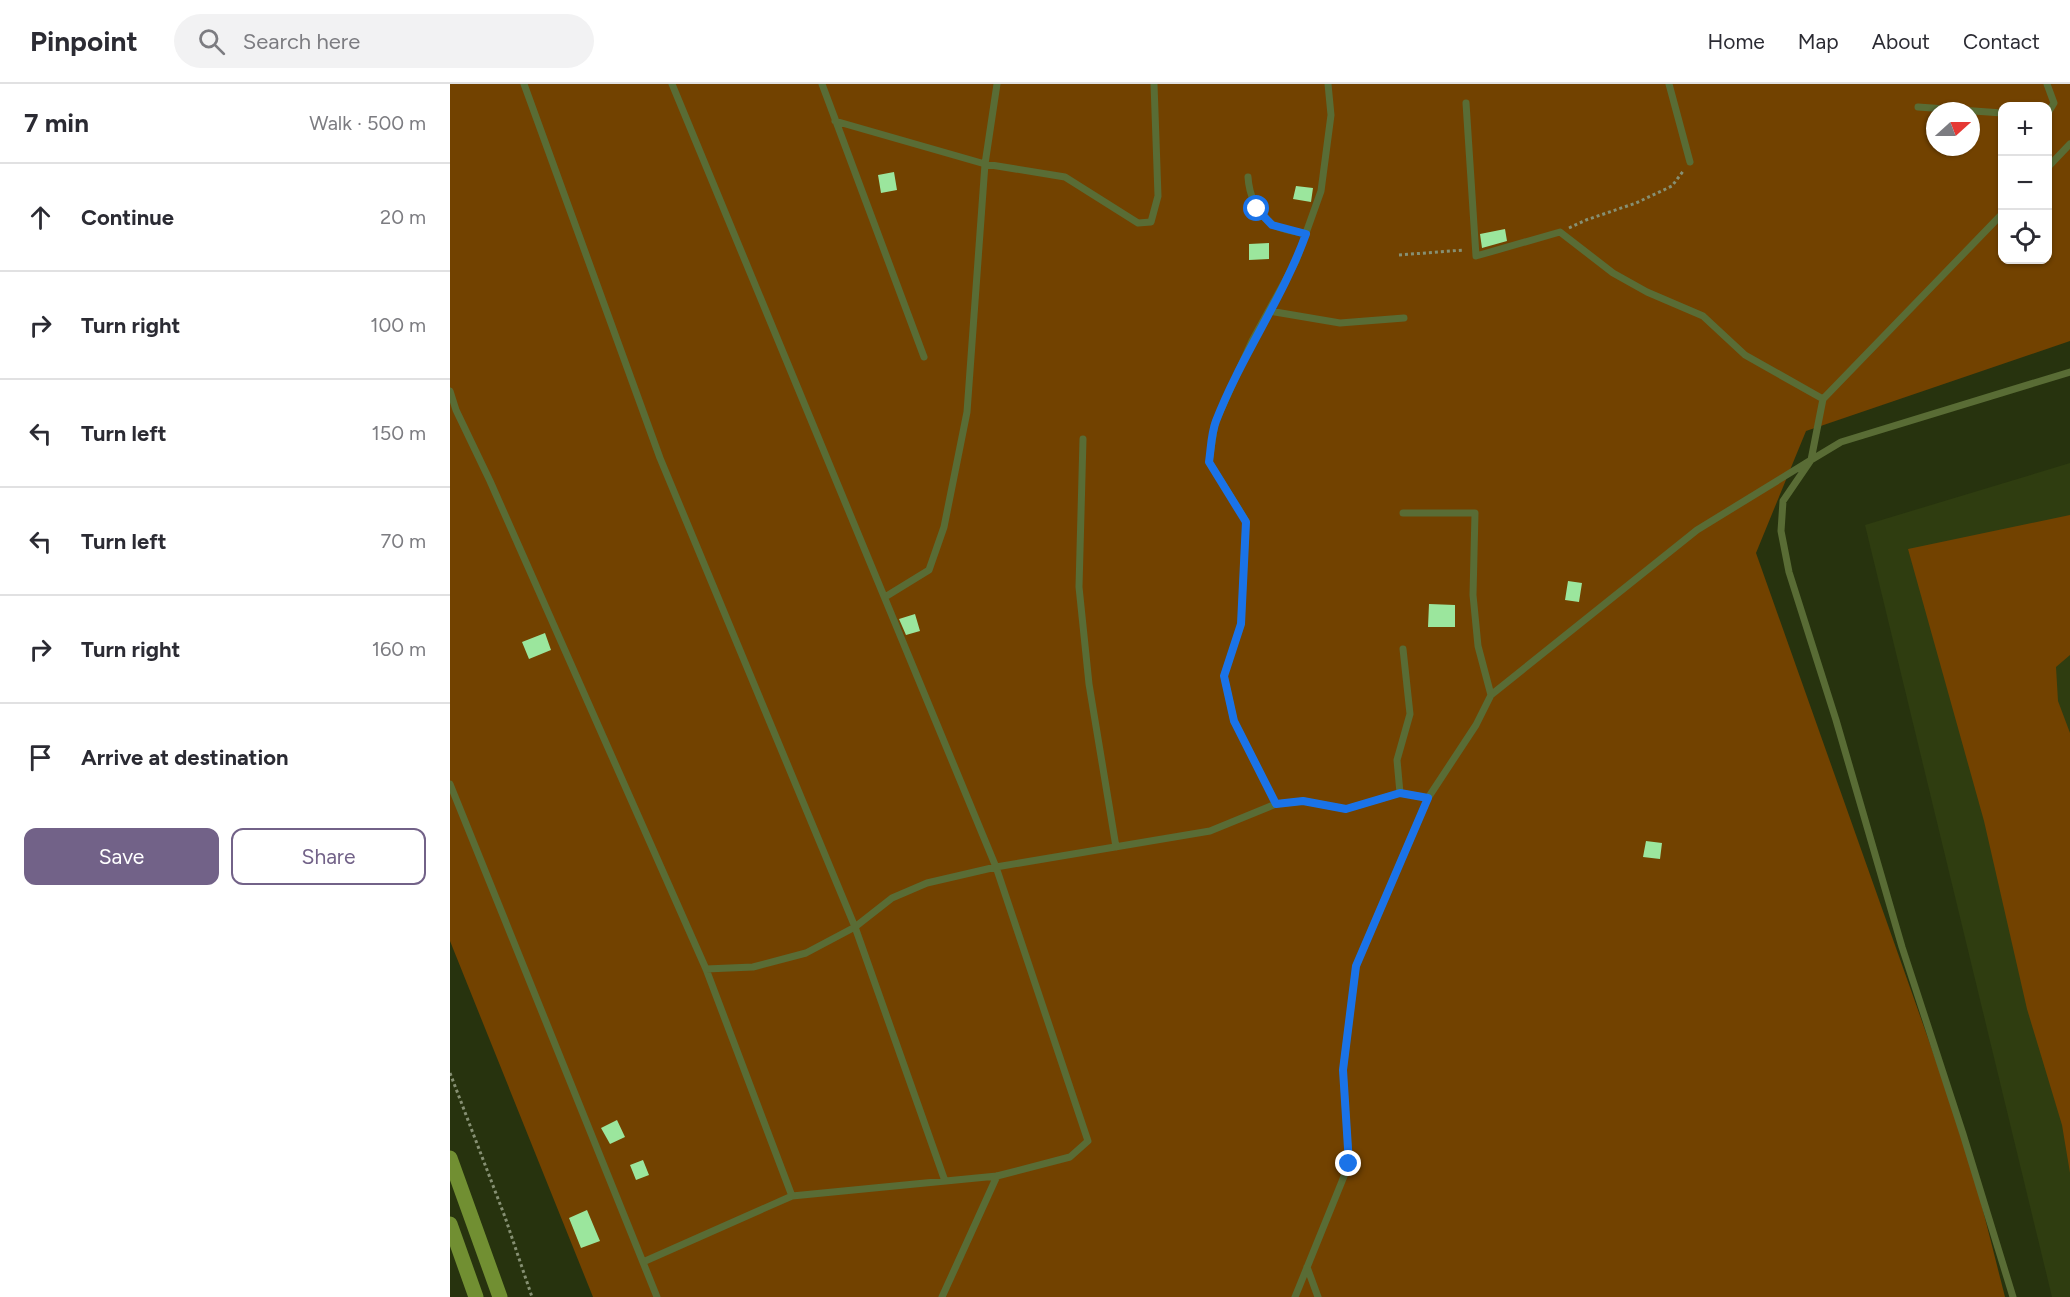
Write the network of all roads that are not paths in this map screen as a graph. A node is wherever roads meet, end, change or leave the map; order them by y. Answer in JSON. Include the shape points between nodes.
{"nodes":[{"id":1,"x":524,"y":84,"type":"edge"},
{"id":2,"x":672,"y":84,"type":"edge"},
{"id":3,"x":822,"y":84,"type":"edge"},
{"id":4,"x":996,"y":84,"type":"edge"},
{"id":5,"x":1154,"y":84,"type":"edge"},
{"id":6,"x":1328,"y":84,"type":"edge"},
{"id":7,"x":1669,"y":84,"type":"edge"},
{"id":8,"x":2047,"y":84,"type":"edge"},
{"id":9,"x":1466,"y":103,"type":"dead end"},
{"id":10,"x":2052,"y":106,"type":"edge"},
{"id":11,"x":1918,"y":107,"type":"dead end"},
{"id":12,"x":1998,"y":113,"type":"edge"},
{"id":13,"x":835,"y":121,"type":"junction"},
{"id":14,"x":2070,"y":144,"type":"edge"},
{"id":15,"x":1690,"y":162,"type":"road end"},
{"id":16,"x":2052,"y":163,"type":"edge"},
{"id":17,"x":985,"y":164,"type":"junction"},
{"id":18,"x":1248,"y":177,"type":"dead end"},
{"id":19,"x":1998,"y":218,"type":"edge"},
{"id":20,"x":1306,"y":234,"type":"junction"},
{"id":21,"x":1269,"y":311,"type":"junction"},
{"id":22,"x":1404,"y":318,"type":"dead end"},
{"id":23,"x":924,"y":357,"type":"dead end"},
{"id":24,"x":2070,"y":372,"type":"edge"},
{"id":25,"x":450,"y":391,"type":"edge"},
{"id":26,"x":1823,"y":399,"type":"junction"},
{"id":27,"x":1083,"y":439,"type":"dead end"},
{"id":28,"x":1810,"y":460,"type":"junction"},
{"id":29,"x":1403,"y":513,"type":"dead end"},
{"id":30,"x":885,"y":597,"type":"junction"},
{"id":31,"x":1403,"y":649,"type":"dead end"},
{"id":32,"x":1491,"y":695,"type":"junction"},
{"id":33,"x":450,"y":784,"type":"edge"},
{"id":34,"x":1400,"y":793,"type":"junction"},
{"id":35,"x":1428,"y":798,"type":"junction"},
{"id":36,"x":1276,"y":804,"type":"junction"},
{"id":37,"x":1116,"y":847,"type":"junction"},
{"id":38,"x":996,"y":867,"type":"junction"},
{"id":39,"x":855,"y":927,"type":"junction"},
{"id":40,"x":706,"y":969,"type":"junction"},
{"id":41,"x":450,"y":1158,"type":"edge"},
{"id":42,"x":997,"y":1176,"type":"junction"},
{"id":43,"x":945,"y":1180,"type":"junction"},
{"id":44,"x":792,"y":1196,"type":"junction"},
{"id":45,"x":450,"y":1224,"type":"edge"},
{"id":46,"x":643,"y":1262,"type":"junction"},
{"id":47,"x":1308,"y":1267,"type":"junction"},
{"id":48,"x":476,"y":1297,"type":"edge"},
{"id":49,"x":500,"y":1297,"type":"edge"},
{"id":50,"x":657,"y":1297,"type":"edge"},
{"id":51,"x":942,"y":1297,"type":"edge"},
{"id":52,"x":1295,"y":1297,"type":"edge"},
{"id":53,"x":1318,"y":1297,"type":"edge"},
{"id":54,"x":2013,"y":1297,"type":"edge"}],
"edges":[{"from":1,"to":39,"type":"lane","via":[[660,458]]},
{"from":2,"to":30,"type":"lane"},
{"from":3,"to":13,"type":"lane"},
{"from":4,"to":17,"type":"lane"},
{"from":5,"to":17,"type":"lane","via":[[1158,196],[1152,222],[1138,223],[1065,177]]},
{"from":6,"to":20,"type":"lane","via":[[1331,115],[1321,191]]},
{"from":7,"to":15,"type":"lane"},
{"from":8,"to":10,"type":"lane"},
{"from":9,"to":26,"type":"lane","via":[[1476,256],[1560,232],[1613,273],[1703,316],[1744,355]]},
{"from":11,"to":12,"type":"lane"},
{"from":13,"to":17,"type":"lane"},
{"from":13,"to":23,"type":"lane"},
{"from":14,"to":16,"type":"lane"},
{"from":17,"to":30,"type":"lane","via":[[967,412],[944,527],[929,570]]},
{"from":18,"to":20,"type":"lane","via":[[1257,209],[1272,225]]},
{"from":19,"to":26,"type":"lane"},
{"from":20,"to":21,"type":"lane"},
{"from":21,"to":22,"type":"lane","via":[[1340,323]]},
{"from":21,"to":36,"type":"lane","via":[[1215,423],[1209,462],[1246,522],[1241,624],[1224,676],[1234,721]]},
{"from":24,"to":28,"type":"lane","via":[[1841,442]]},
{"from":25,"to":40,"type":"lane"},
{"from":26,"to":28,"type":"lane"},
{"from":27,"to":37,"type":"lane","via":[[1079,587],[1089,684]]},
{"from":28,"to":32,"type":"lane","via":[[1697,530]]},
{"from":28,"to":54,"type":"lane","via":[[1783,501],[1781,531],[1789,572]]},
{"from":29,"to":32,"type":"lane","via":[[1475,513],[1473,595],[1478,646]]},
{"from":30,"to":38,"type":"lane"},
{"from":31,"to":34,"type":"lane","via":[[1410,714],[1397,760]]},
{"from":32,"to":35,"type":"lane"},
{"from":33,"to":46,"type":"lane"},
{"from":34,"to":35,"type":"lane"},
{"from":34,"to":36,"type":"lane","via":[[1346,809],[1303,801]]},
{"from":35,"to":47,"type":"lane","via":[[1356,966],[1343,1070],[1349,1164]]},
{"from":36,"to":37,"type":"lane","via":[[1210,831]]},
{"from":37,"to":38,"type":"lane"},
{"from":38,"to":39,"type":"lane","via":[[927,883],[892,898]]},
{"from":38,"to":42,"type":"lane","via":[[1088,1141],[1070,1157]]},
{"from":39,"to":40,"type":"lane","via":[[806,953],[753,967]]},
{"from":39,"to":43,"type":"lane"},
{"from":40,"to":44,"type":"lane"},
{"from":41,"to":49,"type":"main road"},
{"from":42,"to":43,"type":"lane"},
{"from":42,"to":51,"type":"lane"},
{"from":43,"to":44,"type":"lane"},
{"from":44,"to":46,"type":"lane"},
{"from":45,"to":48,"type":"main road"},
{"from":46,"to":50,"type":"lane"},
{"from":47,"to":52,"type":"lane"},
{"from":47,"to":53,"type":"lane"}]}
